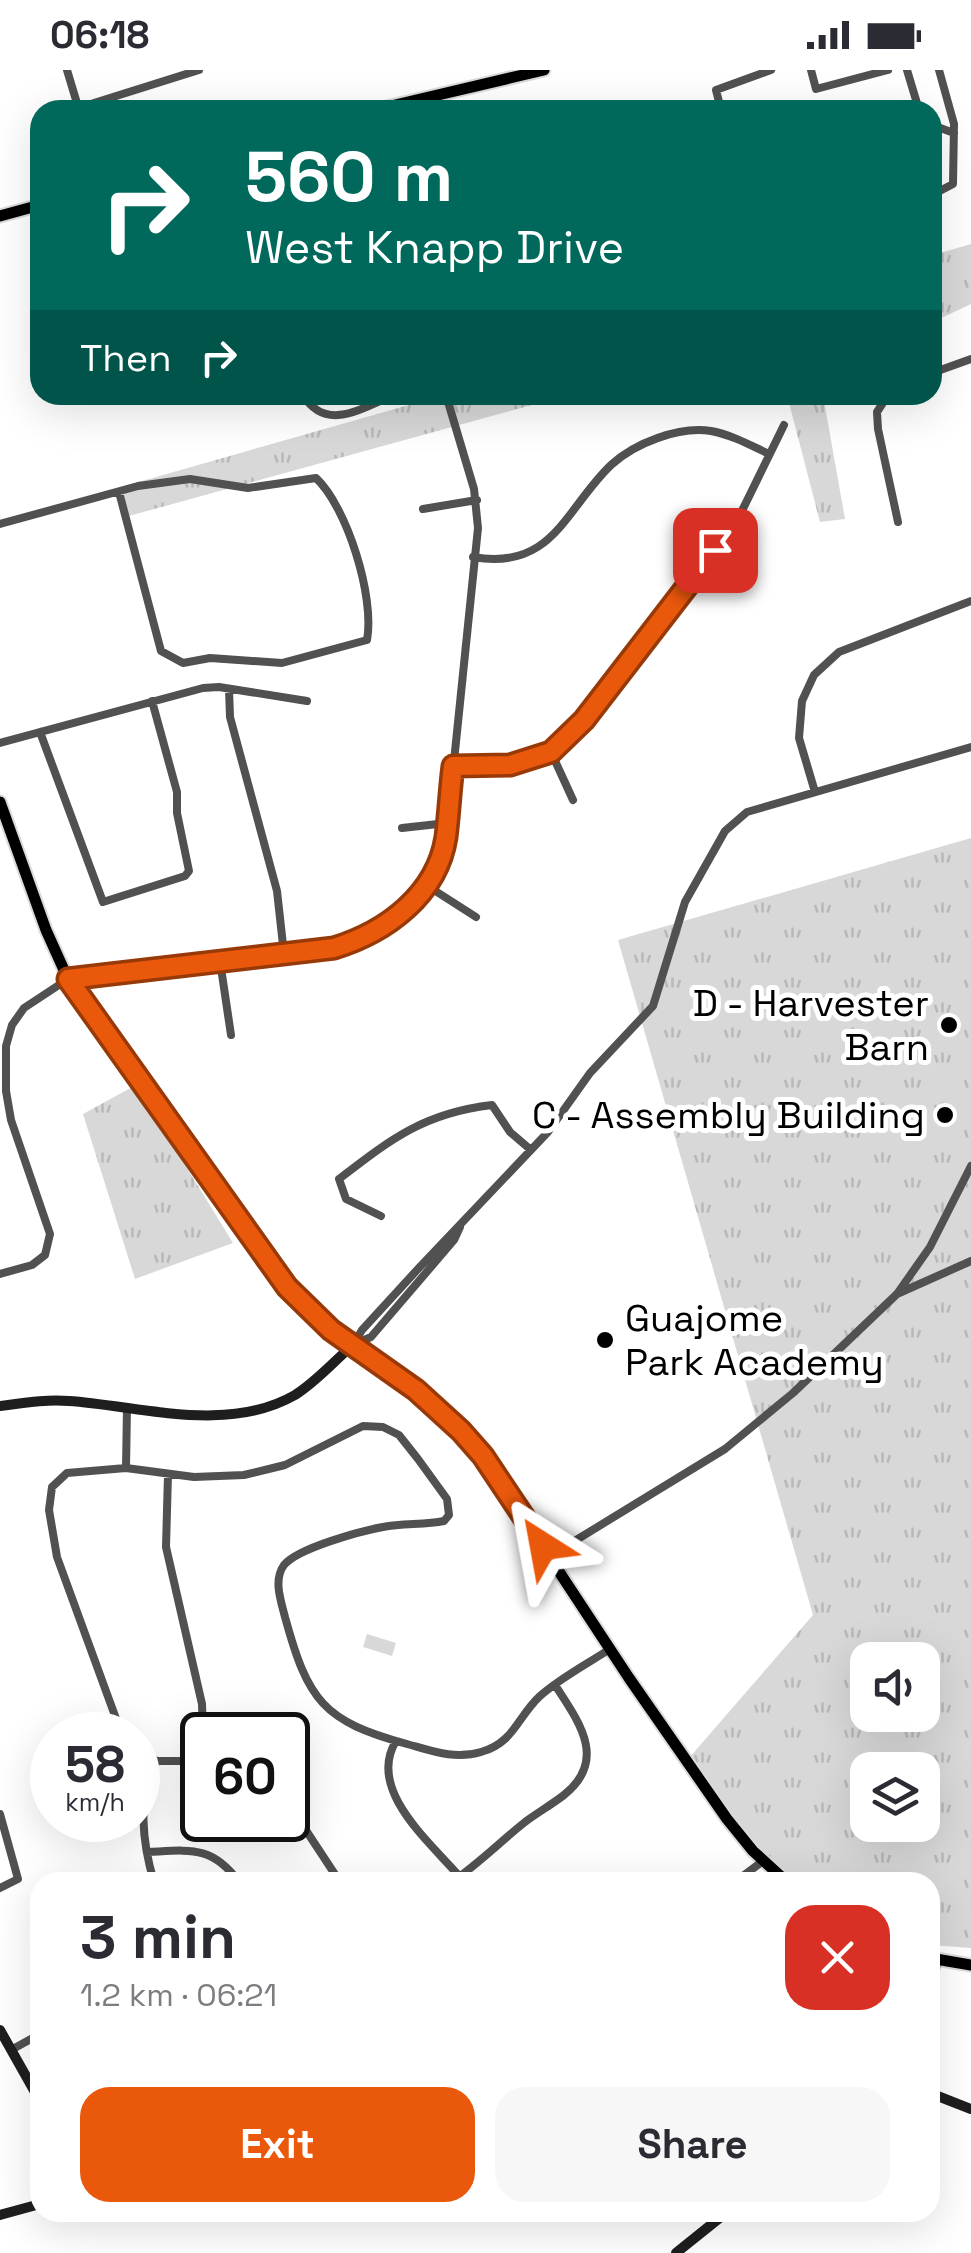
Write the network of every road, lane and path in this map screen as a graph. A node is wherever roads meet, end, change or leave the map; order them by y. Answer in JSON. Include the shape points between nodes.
{"nodes":[{"id":1,"x":67,"y":70,"type":"edge"},
{"id":2,"x":200,"y":70,"type":"edge"},
{"id":3,"x":544,"y":70,"type":"edge"},
{"id":4,"x":771,"y":70,"type":"edge"},
{"id":5,"x":811,"y":70,"type":"edge"},
{"id":6,"x":888,"y":70,"type":"edge"},
{"id":7,"x":907,"y":70,"type":"edge"},
{"id":8,"x":938,"y":70,"type":"edge"},
{"id":9,"x":742,"y":74,"type":"edge"},
{"id":10,"x":503,"y":76,"type":"edge"},
{"id":11,"x":75,"y":100,"type":"edge"},
{"id":12,"x":106,"y":100,"type":"edge"},
{"id":13,"x":423,"y":100,"type":"edge"},
{"id":14,"x":718,"y":100,"type":"edge"},
{"id":15,"x":916,"y":100,"type":"edge"},
{"id":16,"x":942,"y":129,"type":"edge"},
{"id":17,"x":954,"y":133,"type":"junction"},
{"id":18,"x":942,"y":190,"type":"edge"},
{"id":19,"x":30,"y":208,"type":"edge"},
{"id":20,"x":0,"y":216,"type":"edge"},
{"id":21,"x":971,"y":360,"type":"edge"},
{"id":22,"x":942,"y":370,"type":"edge"},
{"id":23,"x":309,"y":405,"type":"edge"},
{"id":24,"x":369,"y":405,"type":"edge"},
{"id":25,"x":449,"y":405,"type":"edge"},
{"id":26,"x":882,"y":405,"type":"edge"},
{"id":27,"x":784,"y":425,"type":"dead end"},
{"id":28,"x":769,"y":454,"type":"junction"},
{"id":29,"x":119,"y":492,"type":"junction"},
{"id":30,"x":477,"y":500,"type":"junction"},
{"id":31,"x":423,"y":509,"type":"dead end"},
{"id":32,"x":898,"y":522,"type":"dead end"},
{"id":33,"x":0,"y":524,"type":"edge"},
{"id":34,"x":474,"y":557,"type":"junction"},
{"id":35,"x":971,"y":601,"type":"edge"},
{"id":36,"x":229,"y":689,"type":"junction"},
{"id":37,"x":152,"y":701,"type":"junction"},
{"id":38,"x":307,"y":701,"type":"dead end"},
{"id":39,"x":40,"y":732,"type":"junction"},
{"id":40,"x":0,"y":742,"type":"edge"},
{"id":41,"x":971,"y":746,"type":"edge"},
{"id":42,"x":551,"y":752,"type":"junction"},
{"id":43,"x":453,"y":766,"type":"junction"},
{"id":44,"x":815,"y":792,"type":"junction"},
{"id":45,"x":573,"y":800,"type":"dead end"},
{"id":46,"x":0,"y":802,"type":"edge"},
{"id":47,"x":446,"y":823,"type":"junction"},
{"id":48,"x":402,"y":828,"type":"dead end"},
{"id":49,"x":6,"y":836,"type":"edge"},
{"id":50,"x":426,"y":885,"type":"junction"},
{"id":51,"x":476,"y":916,"type":"dead end"},
{"id":52,"x":284,"y":954,"type":"junction"},
{"id":53,"x":220,"y":961,"type":"junction"},
{"id":54,"x":68,"y":979,"type":"junction"},
{"id":55,"x":230,"y":1035,"type":"dead end"},
{"id":56,"x":531,"y":1150,"type":"junction"},
{"id":57,"x":971,"y":1166,"type":"edge"},
{"id":58,"x":381,"y":1216,"type":"dead end"},
{"id":59,"x":971,"y":1261,"type":"edge"},
{"id":60,"x":0,"y":1274,"type":"edge"},
{"id":61,"x":897,"y":1294,"type":"junction"},
{"id":62,"x":353,"y":1345,"type":"junction"},
{"id":63,"x":0,"y":1406,"type":"edge"},
{"id":64,"x":127,"y":1406,"type":"junction"},
{"id":65,"x":126,"y":1468,"type":"junction"},
{"id":66,"x":168,"y":1474,"type":"junction"},
{"id":67,"x":550,"y":1556,"type":"junction"},
{"id":68,"x":610,"y":1648,"type":"junction"},
{"id":69,"x":555,"y":1686,"type":"junction"},
{"id":70,"x":114,"y":1712,"type":"edge"},
{"id":71,"x":203,"y":1712,"type":"edge"},
{"id":72,"x":396,"y":1741,"type":"junction"},
{"id":73,"x":0,"y":1814,"type":"edge"},
{"id":74,"x":310,"y":1837,"type":"edge"},
{"id":75,"x":147,"y":1842,"type":"edge"},
{"id":76,"x":148,"y":1852,"type":"junction"},
{"id":77,"x":763,"y":1861,"type":"junction"},
{"id":78,"x":152,"y":1872,"type":"edge"},
{"id":79,"x":232,"y":1872,"type":"edge"},
{"id":80,"x":333,"y":1872,"type":"edge"},
{"id":81,"x":450,"y":1872,"type":"edge"},
{"id":82,"x":465,"y":1872,"type":"edge"},
{"id":83,"x":749,"y":1872,"type":"edge"},
{"id":84,"x":776,"y":1872,"type":"edge"},
{"id":85,"x":0,"y":1888,"type":"edge"},
{"id":86,"x":940,"y":1959,"type":"edge"},
{"id":87,"x":971,"y":1965,"type":"edge"},
{"id":88,"x":0,"y":2030,"type":"edge"},
{"id":89,"x":30,"y":2040,"type":"edge"},
{"id":90,"x":12,"y":2050,"type":"junction"},
{"id":91,"x":30,"y":2083,"type":"edge"},
{"id":92,"x":940,"y":2097,"type":"edge"},
{"id":93,"x":971,"y":2108,"type":"edge"},
{"id":94,"x":30,"y":2207,"type":"edge"},
{"id":95,"x":0,"y":2216,"type":"edge"},
{"id":96,"x":715,"y":2222,"type":"edge"},
{"id":97,"x":676,"y":2253,"type":"edge"}],
"edges":[{"from":1,"to":11,"type":"street"},
{"from":2,"to":12,"type":"street"},
{"from":3,"to":10,"type":"main road"},
{"from":4,"to":9,"type":"street"},
{"from":5,"to":6,"type":"street","via":[[816,88]]},
{"from":7,"to":15,"type":"street"},
{"from":8,"to":17,"type":"street"},
{"from":9,"to":14,"type":"street","via":[[744,82],[716,90]]},
{"from":10,"to":13,"type":"main road"},
{"from":16,"to":17,"type":"street"},
{"from":17,"to":18,"type":"street","via":[[953,184]]},
{"from":19,"to":20,"type":"main road"},
{"from":21,"to":22,"type":"street"},
{"from":23,"to":24,"type":"street","via":[[336,418]]},
{"from":25,"to":30,"type":"street"},
{"from":26,"to":32,"type":"street","via":[[878,430]]},
{"from":27,"to":28,"type":"street"},
{"from":28,"to":34,"type":"street","via":[[698,430],[656,439],[611,465],[540,547],[507,559]]},
{"from":28,"to":42,"type":"street","via":[[737,521],[584,720]]},
{"from":29,"to":29,"type":"street","via":[[162,651],[174,661],[282,663],[367,640],[364,582],[330,490],[316,478],[248,488],[190,479]]},
{"from":29,"to":33,"type":"street"},
{"from":30,"to":31,"type":"street"},
{"from":30,"to":34,"type":"street"},
{"from":34,"to":43,"type":"street"},
{"from":35,"to":44,"type":"street","via":[[839,652],[814,675],[802,701],[799,738]]},
{"from":36,"to":37,"type":"street"},
{"from":36,"to":38,"type":"street"},
{"from":36,"to":52,"type":"street","via":[[230,717],[278,891]]},
{"from":37,"to":39,"type":"street"},
{"from":37,"to":39,"type":"street","via":[[178,792],[189,870],[103,902]]},
{"from":39,"to":40,"type":"street"},
{"from":41,"to":44,"type":"street"},
{"from":42,"to":43,"type":"street","via":[[510,765]]},
{"from":42,"to":45,"type":"street"},
{"from":43,"to":47,"type":"street"},
{"from":44,"to":56,"type":"street","via":[[746,812],[725,831],[685,902],[652,1006]]},
{"from":46,"to":49,"type":"main road"},
{"from":47,"to":48,"type":"street"},
{"from":47,"to":50,"type":"street"},
{"from":49,"to":54,"type":"main road"},
{"from":50,"to":51,"type":"street"},
{"from":50,"to":52,"type":"street","via":[[365,938]]},
{"from":52,"to":53,"type":"street"},
{"from":53,"to":54,"type":"street"},
{"from":53,"to":55,"type":"street"},
{"from":54,"to":60,"type":"street","via":[[24,1008],[6,1046],[11,1120],[50,1234],[45,1256]]},
{"from":54,"to":62,"type":"main road","via":[[287,1287]]},
{"from":56,"to":58,"type":"street","via":[[492,1106],[421,1122],[339,1180],[346,1199]]},
{"from":56,"to":62,"type":"street","via":[[371,1337]]},
{"from":57,"to":61,"type":"street","via":[[930,1247]]},
{"from":59,"to":61,"type":"street"},
{"from":61,"to":67,"type":"street","via":[[742,1436]]},
{"from":62,"to":64,"type":"main road","via":[[322,1376],[261,1408],[214,1416]]},
{"from":62,"to":67,"type":"main road","via":[[461,1431]]},
{"from":63,"to":64,"type":"main road","via":[[64,1400]]},
{"from":64,"to":65,"type":"street"},
{"from":65,"to":66,"type":"street"},
{"from":65,"to":70,"type":"street","via":[[68,1473],[52,1488],[49,1510],[57,1557]]},
{"from":66,"to":71,"type":"street","via":[[166,1547]]},
{"from":66,"to":72,"type":"street","via":[[244,1475],[285,1465],[363,1426],[383,1426],[399,1436],[447,1499],[444,1521],[382,1527],[300,1553],[284,1566],[278,1590],[314,1693],[353,1728]]},
{"from":67,"to":68,"type":"main road"},
{"from":68,"to":69,"type":"street"},
{"from":68,"to":77,"type":"main road"},
{"from":69,"to":72,"type":"street","via":[[535,1701],[512,1736],[483,1752],[460,1756]]},
{"from":69,"to":82,"type":"street","via":[[580,1723],[586,1744],[582,1774]]},
{"from":72,"to":81,"type":"street","via":[[388,1780],[396,1800]]},
{"from":73,"to":85,"type":"street","via":[[18,1880]]},
{"from":74,"to":80,"type":"street"},
{"from":75,"to":76,"type":"street"},
{"from":76,"to":78,"type":"street"},
{"from":76,"to":79,"type":"street","via":[[195,1850]]},
{"from":77,"to":83,"type":"street"},
{"from":77,"to":84,"type":"main road"},
{"from":86,"to":87,"type":"main road"},
{"from":88,"to":90,"type":"main road"},
{"from":89,"to":90,"type":"street"},
{"from":90,"to":91,"type":"main road"},
{"from":92,"to":93,"type":"main road"},
{"from":94,"to":95,"type":"main road"},
{"from":96,"to":97,"type":"main road"}]}
